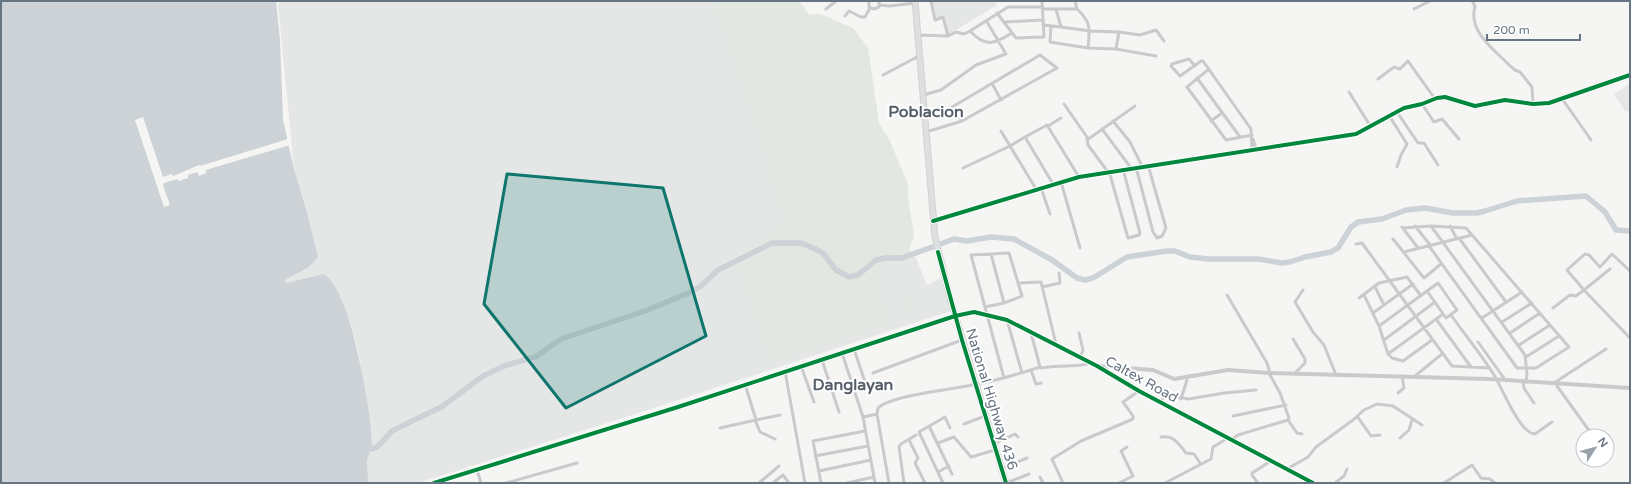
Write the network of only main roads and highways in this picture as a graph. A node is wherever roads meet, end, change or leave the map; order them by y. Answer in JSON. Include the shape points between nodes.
{"nodes":[{"id":1,"x":915,"y":2,"type":"edge"},
{"id":2,"x":1006,"y":483,"type":"edge"}],
"edges":[{"from":1,"to":2,"type":"main road","name":"National Highway 436","via":[[935,237],[955,316]]}]}
